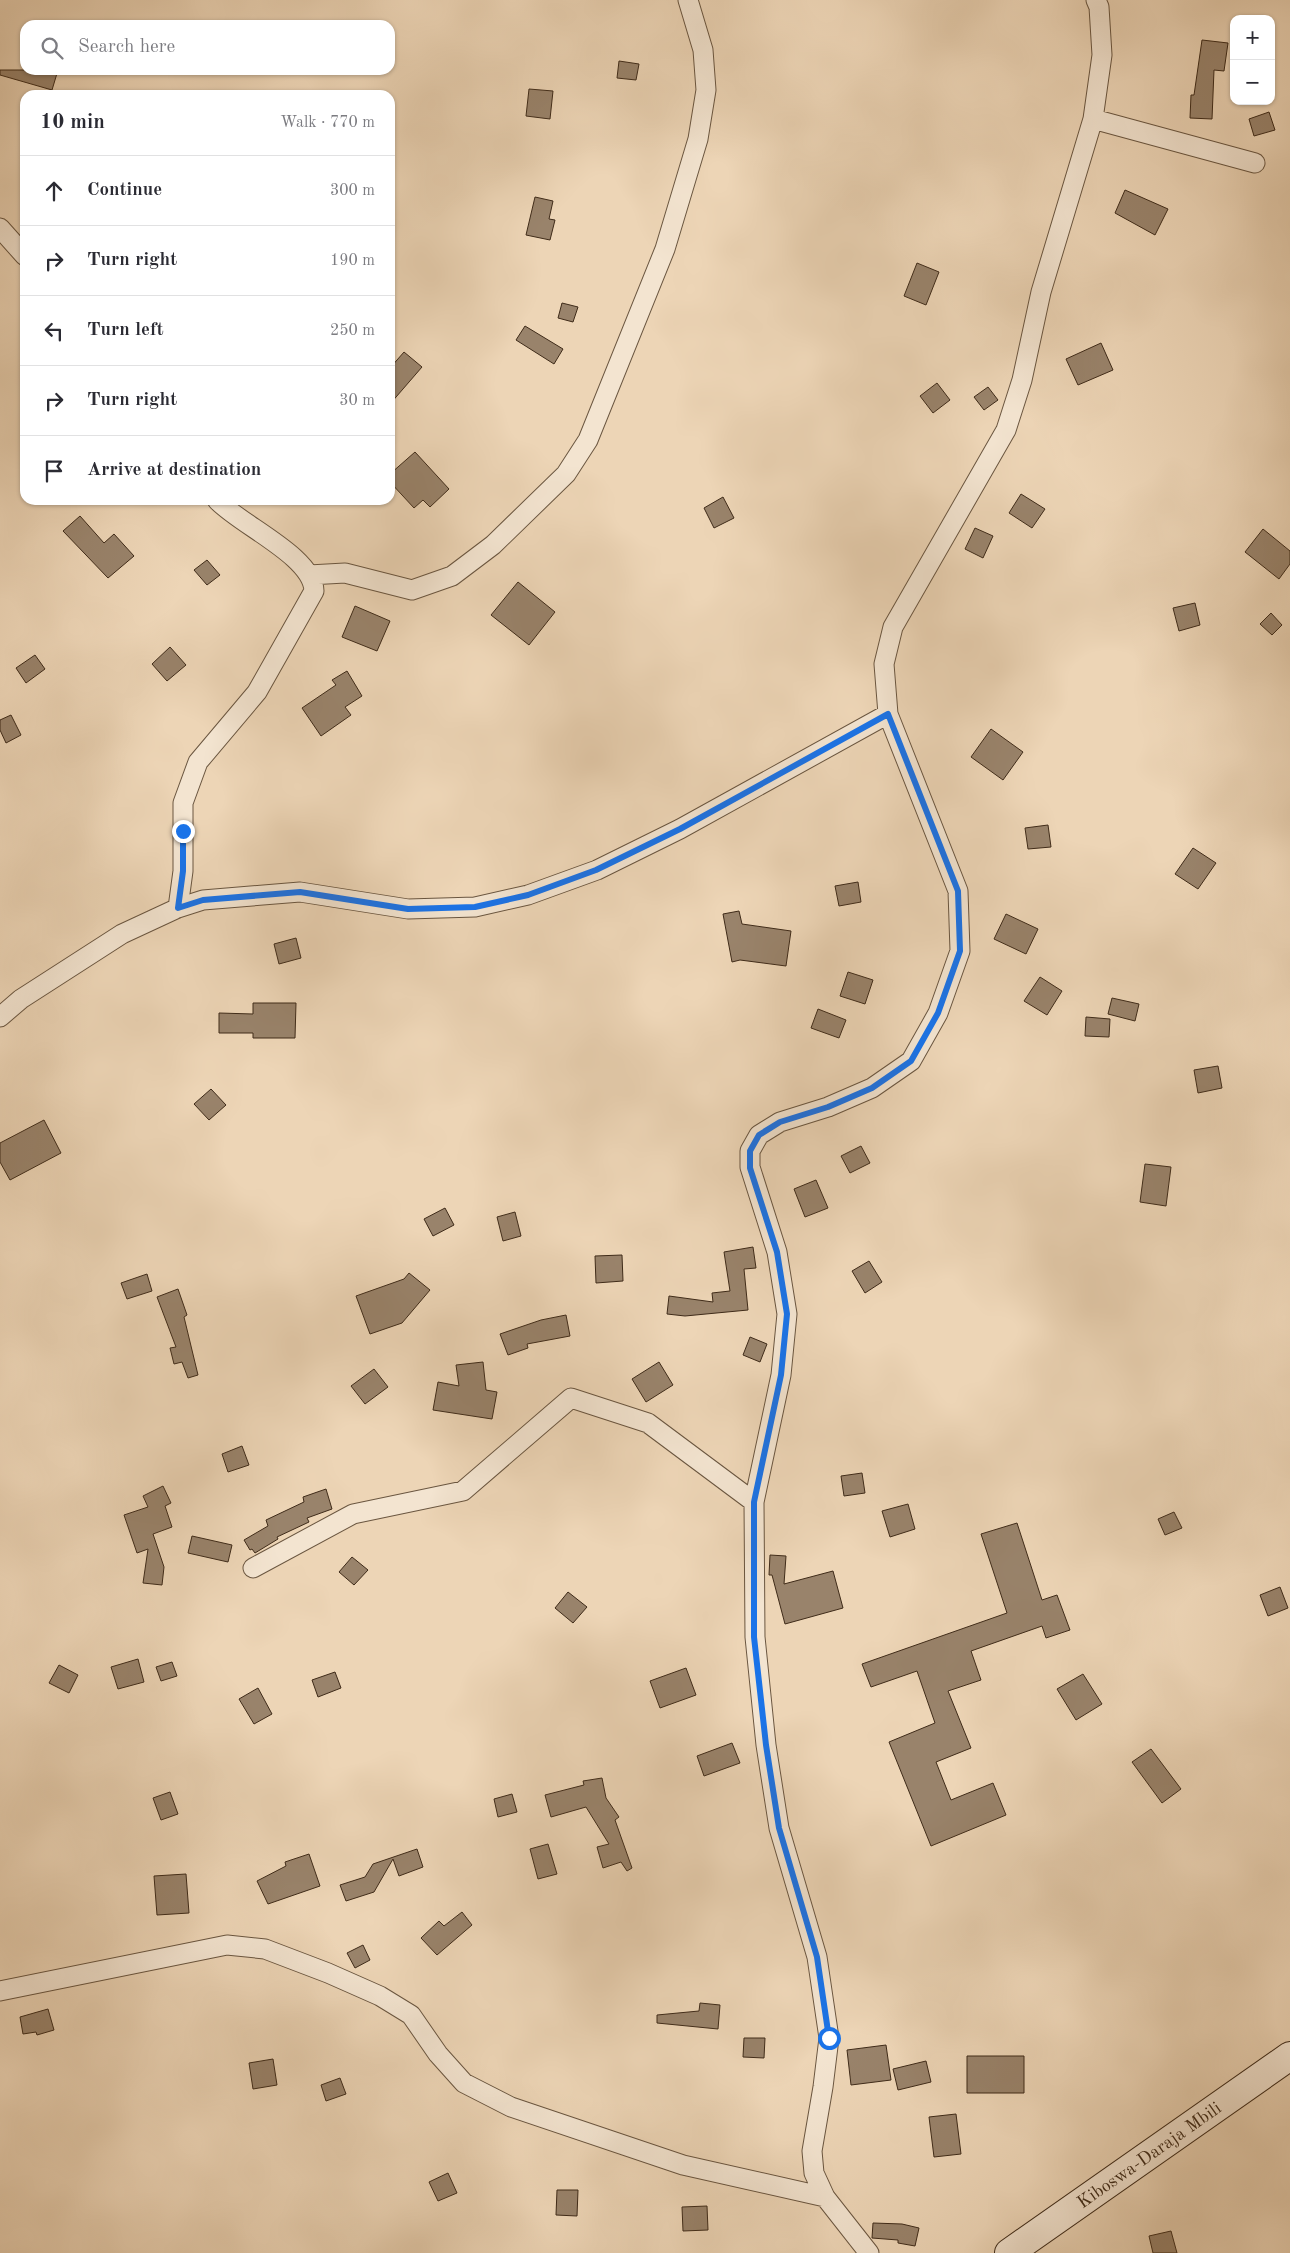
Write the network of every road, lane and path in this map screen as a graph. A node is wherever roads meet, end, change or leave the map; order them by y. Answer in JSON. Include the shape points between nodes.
{"nodes":[{"id":1,"x":688,"y":0,"type":"edge"},
{"id":2,"x":1096,"y":0,"type":"edge"},
{"id":3,"x":1093,"y":119,"type":"junction"},
{"id":4,"x":1255,"y":163,"type":"dead end"},
{"id":5,"x":0,"y":228,"type":"edge"},
{"id":6,"x":20,"y":250,"type":"edge"},
{"id":7,"x":224,"y":505,"type":"edge"},
{"id":8,"x":309,"y":575,"type":"junction"},
{"id":9,"x":888,"y":714,"type":"junction"},
{"id":10,"x":178,"y":908,"type":"junction"},
{"id":11,"x":0,"y":1017,"type":"edge"},
{"id":12,"x":754,"y":1502,"type":"junction"},
{"id":13,"x":253,"y":1568,"type":"dead end"},
{"id":14,"x":0,"y":1991,"type":"edge"},
{"id":15,"x":1290,"y":2056,"type":"edge"},
{"id":16,"x":824,"y":2197,"type":"junction"},
{"id":17,"x":868,"y":2253,"type":"edge"},
{"id":18,"x":1009,"y":2253,"type":"edge"}],
"edges":[{"from":1,"to":8,"type":"street","via":[[704,58],[706,90],[698,139],[665,249],[588,440],[566,474],[493,545],[452,576],[412,590],[345,573]]},
{"from":2,"to":3,"type":"street","via":[[1102,55]]},
{"from":3,"to":4,"type":"street"},
{"from":3,"to":9,"type":"street","via":[[1041,292],[1022,380],[1006,430],[893,627],[884,664]]},
{"from":5,"to":6,"type":"street"},
{"from":7,"to":8,"type":"street","via":[[303,565]]},
{"from":8,"to":10,"type":"street","via":[[314,591],[257,692],[198,762],[183,803],[183,871]]},
{"from":9,"to":10,"type":"street","via":[[680,829],[596,870],[528,895],[475,907],[408,909],[300,892],[203,900]]},
{"from":9,"to":12,"type":"street","via":[[958,891],[960,951],[938,1013],[911,1061],[872,1088],[828,1107],[780,1122],[759,1135],[750,1151],[750,1168],[777,1252],[787,1314],[781,1375]]},
{"from":10,"to":11,"type":"street","via":[[122,934],[21,999]]},
{"from":12,"to":13,"type":"street","via":[[648,1423],[572,1398],[463,1491],[352,1514]]},
{"from":12,"to":16,"type":"street","via":[[754,1637],[766,1745],[779,1828],[817,1957],[829,2038],[812,2151],[814,2173]]},
{"from":14,"to":16,"type":"street","via":[[227,1945],[265,1950],[380,1996],[411,2015],[438,2054],[464,2083],[511,2107],[683,2165]]},
{"from":15,"to":18,"type":"main road","name":"Kiboswa-Daraja Mbili"},
{"from":16,"to":17,"type":"street"}]}
